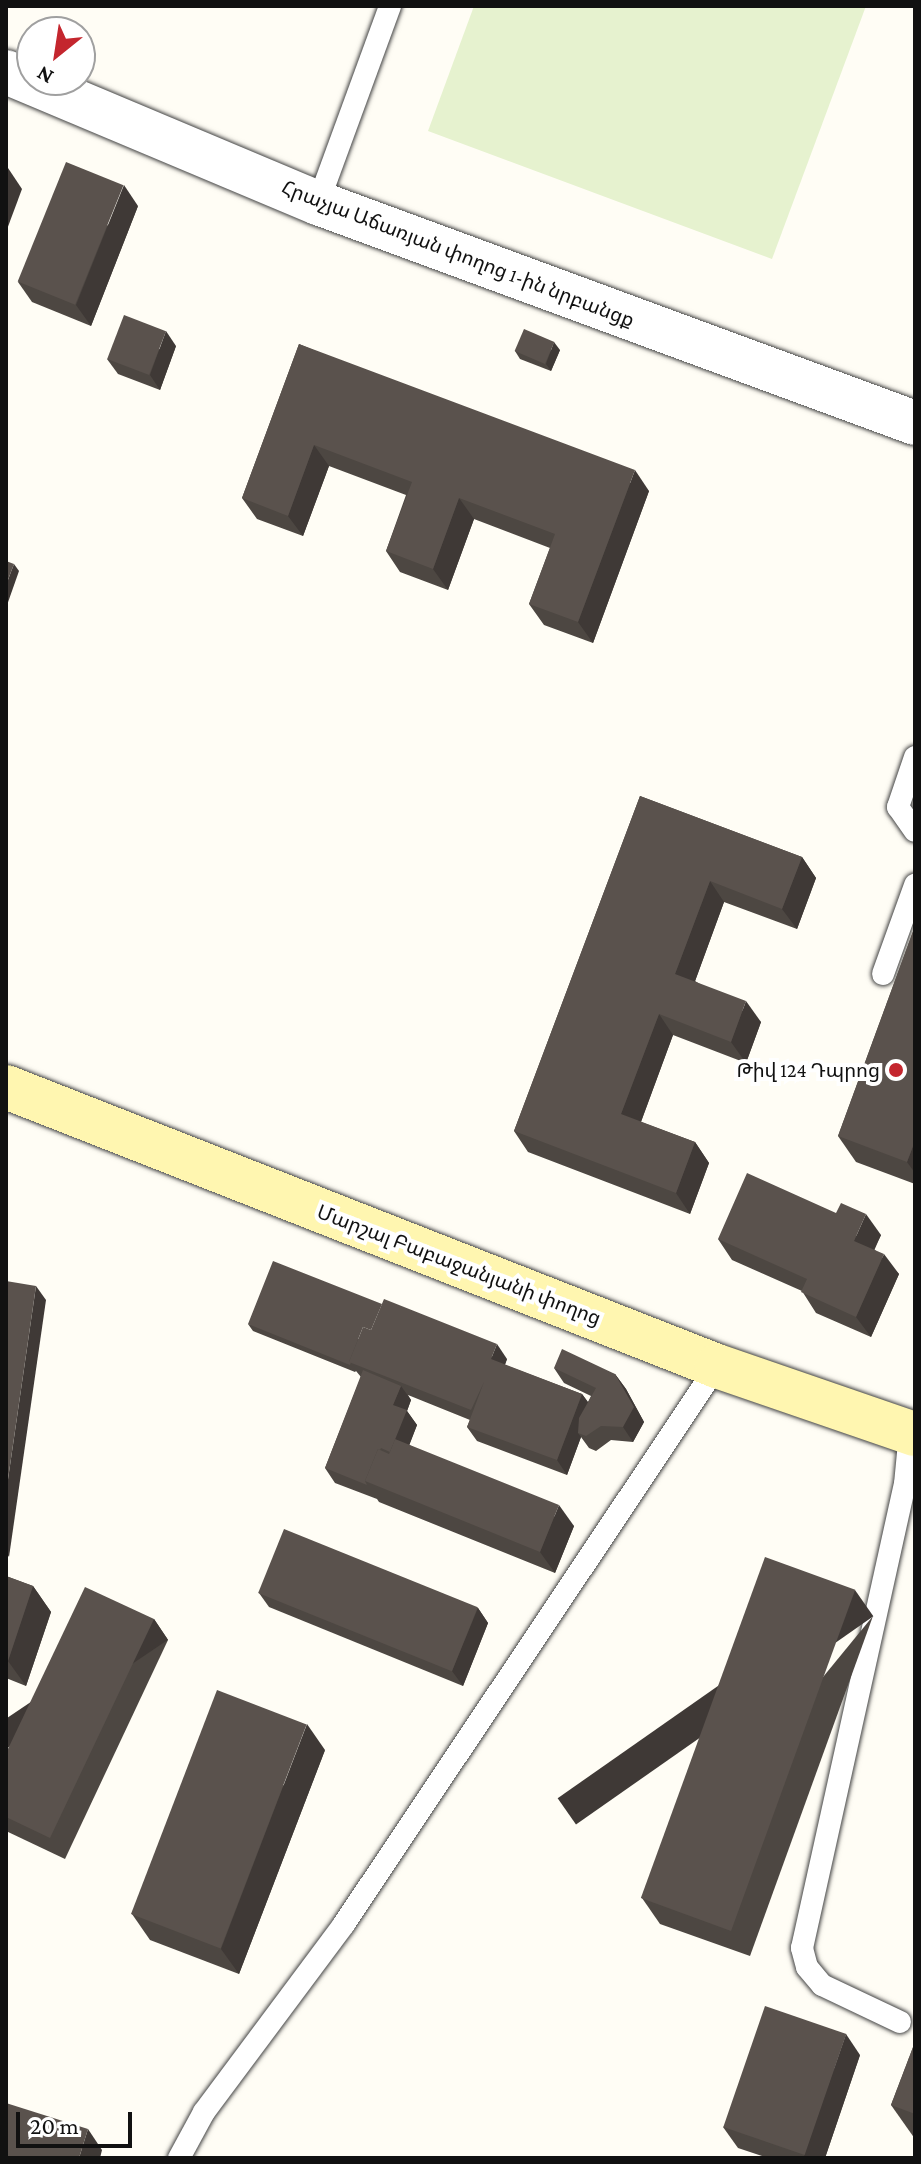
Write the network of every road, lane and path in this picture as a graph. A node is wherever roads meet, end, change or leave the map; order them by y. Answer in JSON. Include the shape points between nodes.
{"nodes":[{"id":1,"x":390,"y":6,"type":"edge"},
{"id":2,"x":6,"y":72,"type":"edge"},
{"id":3,"x":318,"y":203,"type":"junction"},
{"id":4,"x":915,"y":423,"type":"edge"},
{"id":5,"x":915,"y":757,"type":"edge"},
{"id":6,"x":915,"y":831,"type":"edge"},
{"id":7,"x":915,"y":885,"type":"edge"},
{"id":8,"x":883,"y":974,"type":"dead end"},
{"id":9,"x":6,"y":1087,"type":"edge"},
{"id":10,"x":717,"y":1366,"type":"junction"},
{"id":11,"x":912,"y":1433,"type":"edge"},
{"id":12,"x":900,"y":2022,"type":"dead end"},
{"id":13,"x":179,"y":2158,"type":"edge"}],
"edges":[{"from":1,"to":3,"type":"lane"},
{"from":2,"to":3,"type":"street","name":"Հրաչյա Աճառյան փողոց 1-ին նրբանցք"},
{"from":3,"to":4,"type":"street","name":"Հրաչյա Աճառյան փողոց 1-ին նրբանցք"},
{"from":5,"to":6,"type":"lane","via":[[898,807]]},
{"from":7,"to":8,"type":"lane"},
{"from":9,"to":10,"type":"main road","name":"Մարշալ Բաբաջանյանի փողոց"},
{"from":10,"to":11,"type":"main road","name":"Մարշալ Բաբաջանյանի փողոց"},
{"from":10,"to":13,"type":"lane","via":[[344,1924],[204,2112]]},
{"from":11,"to":12,"type":"lane","via":[[802,1948],[807,1967],[822,1985]]}]}
